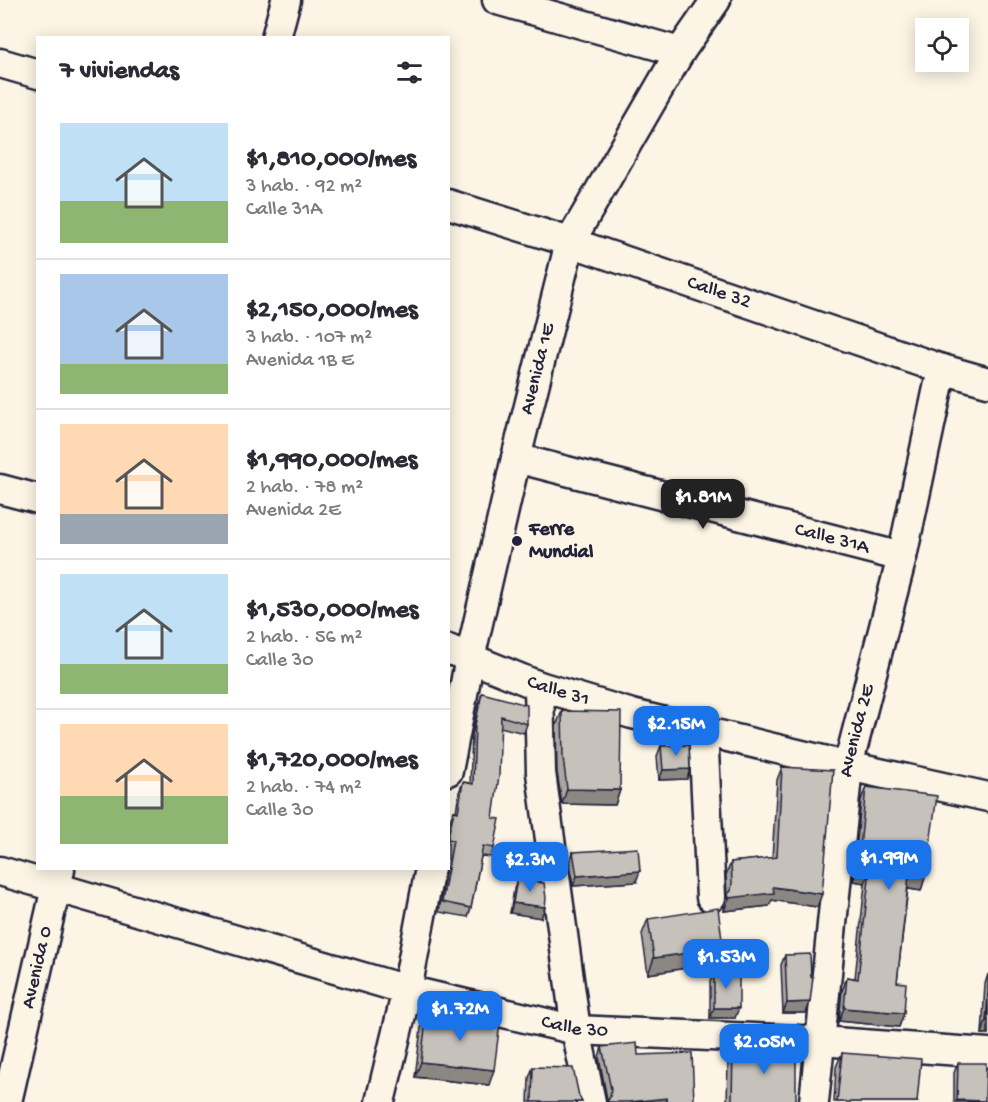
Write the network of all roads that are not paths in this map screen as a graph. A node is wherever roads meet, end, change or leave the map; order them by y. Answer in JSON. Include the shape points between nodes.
{"nodes":[{"id":1,"x":286,"y":0,"type":"edge"},
{"id":2,"x":496,"y":0,"type":"edge"},
{"id":3,"x":716,"y":0,"type":"edge"},
{"id":4,"x":277,"y":36,"type":"edge"},
{"id":5,"x":680,"y":52,"type":"junction"},
{"id":6,"x":0,"y":63,"type":"edge"},
{"id":7,"x":36,"y":73,"type":"edge"},
{"id":8,"x":450,"y":205,"type":"edge"},
{"id":9,"x":570,"y":242,"type":"junction"},
{"id":10,"x":942,"y":369,"type":"junction"},
{"id":11,"x":988,"y":382,"type":"edge"},
{"id":12,"x":516,"y":458,"type":"junction"},
{"id":13,"x":0,"y":489,"type":"edge"},
{"id":14,"x":36,"y":498,"type":"edge"},
{"id":15,"x":902,"y":558,"type":"junction"},
{"id":16,"x":459,"y":653,"type":"edge"},
{"id":17,"x":539,"y":686,"type":"junction"},
{"id":18,"x":703,"y":730,"type":"junction"},
{"id":19,"x":450,"y":750,"type":"edge"},
{"id":20,"x":848,"y":766,"type":"junction"},
{"id":21,"x":988,"y":797,"type":"edge"},
{"id":22,"x":0,"y":870,"type":"edge"},
{"id":23,"x":430,"y":870,"type":"edge"},
{"id":24,"x":58,"y":878,"type":"edge"},
{"id":25,"x":711,"y":897,"type":"dead end"},
{"id":26,"x":407,"y":990,"type":"junction"},
{"id":27,"x":576,"y":1030,"type":"junction"},
{"id":28,"x":820,"y":1041,"type":"junction"},
{"id":29,"x":988,"y":1053,"type":"edge"},
{"id":30,"x":7,"y":1069,"type":"edge"},
{"id":31,"x":7,"y":1102,"type":"edge"},
{"id":32,"x":380,"y":1102,"type":"edge"},
{"id":33,"x":591,"y":1102,"type":"edge"},
{"id":34,"x":814,"y":1102,"type":"edge"}],
"edges":[{"from":1,"to":4,"type":"street"},
{"from":2,"to":5,"type":"street"},
{"from":3,"to":5,"type":"street","name":"Avenida 1E"},
{"from":5,"to":9,"type":"street","name":"Avenida 1E"},
{"from":6,"to":7,"type":"street"},
{"from":8,"to":9,"type":"street","name":"Calle 32"},
{"from":9,"to":10,"type":"street","name":"Calle 32"},
{"from":9,"to":12,"type":"street","name":"Avenida 1E"},
{"from":10,"to":11,"type":"street","name":"Calle 32"},
{"from":10,"to":15,"type":"street","name":"Avenida 2E"},
{"from":12,"to":15,"type":"street","name":"Calle 31A"},
{"from":12,"to":16,"type":"street","name":"Avenida 1E"},
{"from":13,"to":14,"type":"street"},
{"from":15,"to":20,"type":"street","name":"Avenida 2E"},
{"from":16,"to":17,"type":"street","name":"Calle 31"},
{"from":16,"to":19,"type":"street","name":"Avenida 1E"},
{"from":17,"to":18,"type":"street","name":"Calle 31"},
{"from":17,"to":27,"type":"street","via":[[540,773]]},
{"from":18,"to":20,"type":"street","name":"Calle 31"},
{"from":18,"to":25,"type":"street"},
{"from":20,"to":21,"type":"street","name":"Calle 31"},
{"from":20,"to":28,"type":"street","name":"Avenida 2E"},
{"from":22,"to":24,"type":"street","name":"Calle 30"},
{"from":23,"to":26,"type":"street"},
{"from":24,"to":26,"type":"street","name":"Calle 30"},
{"from":24,"to":30,"type":"street","name":"Avenida 0"},
{"from":26,"to":27,"type":"street","name":"Calle 30"},
{"from":26,"to":32,"type":"street"},
{"from":27,"to":28,"type":"street","name":"Calle 30"},
{"from":27,"to":33,"type":"street"},
{"from":28,"to":29,"type":"street","name":"Calle 30"},
{"from":28,"to":34,"type":"street","name":"Avenida 2E"},
{"from":30,"to":31,"type":"street","name":"Avenida 0"}]}
